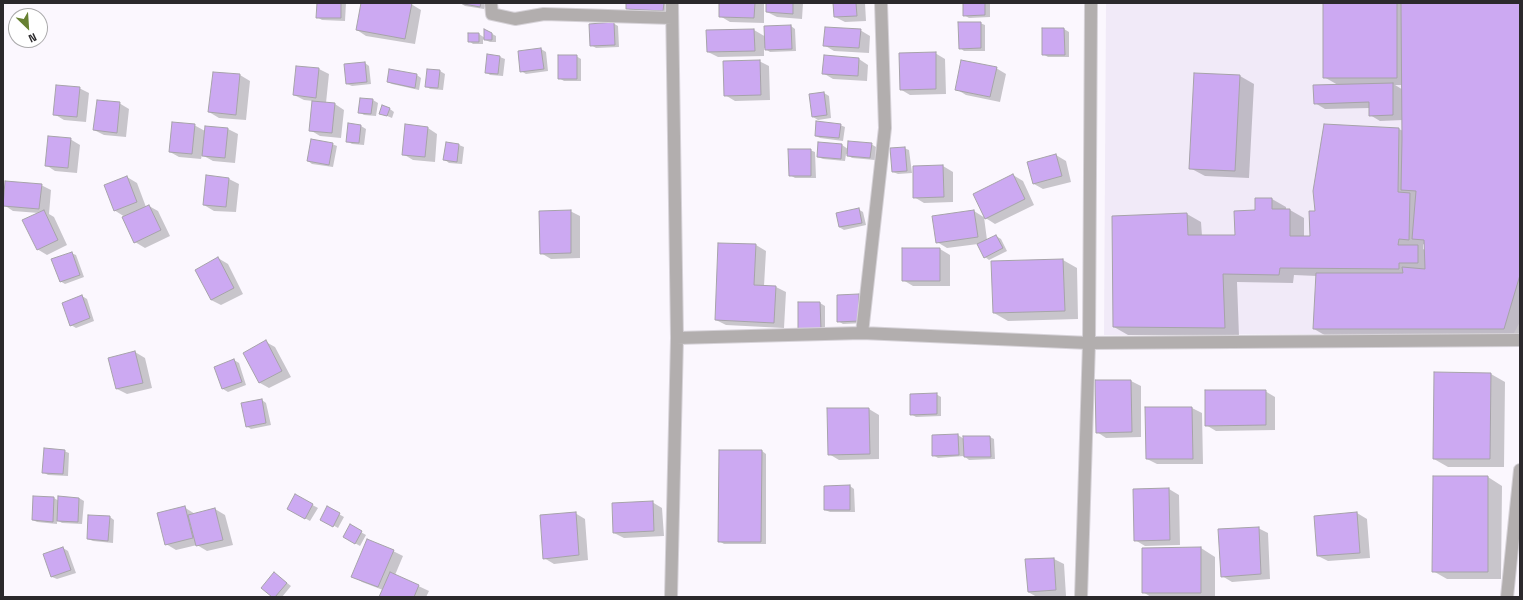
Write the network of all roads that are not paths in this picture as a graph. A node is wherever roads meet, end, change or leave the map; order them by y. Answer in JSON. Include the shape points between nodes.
{"nodes":[{"id":1,"x":491,"y":3,"type":"edge"},
{"id":2,"x":672,"y":3,"type":"edge"},
{"id":3,"x":881,"y":3,"type":"edge"},
{"id":4,"x":1091,"y":3,"type":"edge"},
{"id":5,"x":672,"y":18,"type":"junction"},
{"id":6,"x":862,"y":333,"type":"junction"},
{"id":7,"x":677,"y":338,"type":"junction"},
{"id":8,"x":1520,"y":340,"type":"edge"},
{"id":9,"x":1089,"y":343,"type":"junction"},
{"id":10,"x":1520,"y":470,"type":"edge"},
{"id":11,"x":671,"y":597,"type":"edge"},
{"id":12,"x":1081,"y":597,"type":"edge"},
{"id":13,"x":1507,"y":597,"type":"edge"}],
"edges":[{"from":1,"to":5,"type":"street","via":[[492,14],[515,19],[544,14]]},
{"from":2,"to":5,"type":"street"},
{"from":3,"to":6,"type":"street","via":[[885,128]]},
{"from":4,"to":9,"type":"street"},
{"from":5,"to":7,"type":"street"},
{"from":6,"to":7,"type":"street"},
{"from":6,"to":9,"type":"street"},
{"from":7,"to":11,"type":"street"},
{"from":8,"to":9,"type":"street"},
{"from":9,"to":12,"type":"street"},
{"from":10,"to":13,"type":"street"}]}
